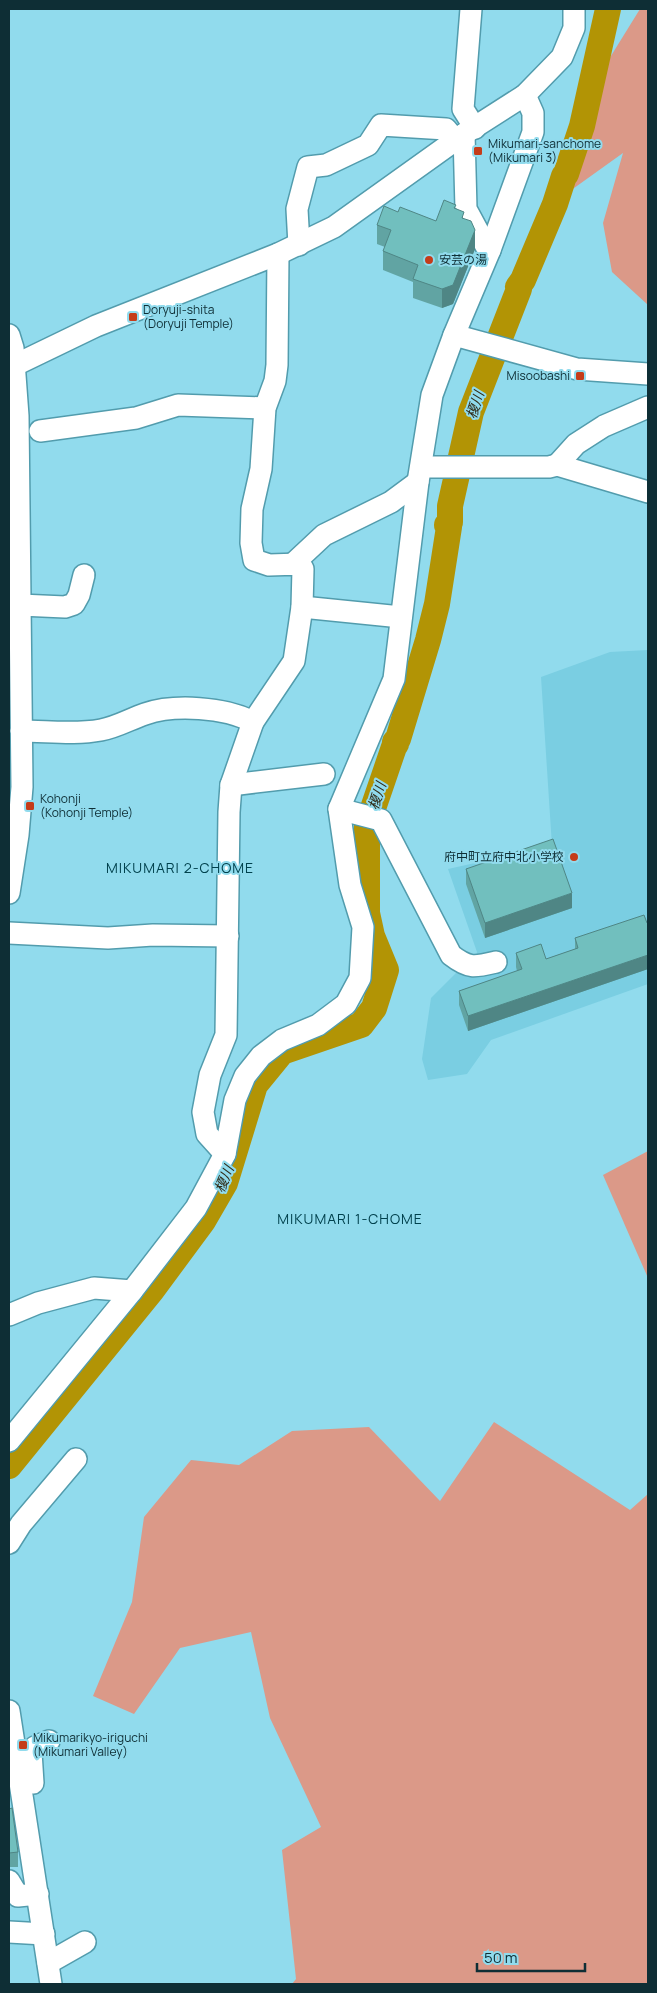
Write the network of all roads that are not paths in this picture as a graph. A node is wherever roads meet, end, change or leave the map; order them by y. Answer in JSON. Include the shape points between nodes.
{"nodes":[{"id":1,"x":471,"y":9,"type":"edge"},
{"id":2,"x":574,"y":9,"type":"edge"},
{"id":3,"x":524,"y":95,"type":"junction"},
{"id":4,"x":465,"y":134,"type":"junction"},
{"id":5,"x":299,"y":245,"type":"junction"},
{"id":6,"x":490,"y":250,"type":"junction"},
{"id":7,"x":278,"y":254,"type":"junction"},
{"id":8,"x":9,"y":335,"type":"edge"},
{"id":9,"x":454,"y":335,"type":"junction"},
{"id":10,"x":11,"y":367,"type":"edge"},
{"id":11,"x":648,"y":374,"type":"edge"},
{"id":12,"x":648,"y":407,"type":"edge"},
{"id":13,"x":265,"y":408,"type":"junction"},
{"id":14,"x":40,"y":431,"type":"dead end"},
{"id":15,"x":557,"y":465,"type":"junction"},
{"id":16,"x":420,"y":474,"type":"junction"},
{"id":17,"x":648,"y":492,"type":"edge"},
{"id":18,"x":14,"y":529,"type":"edge"},
{"id":19,"x":294,"y":563,"type":"junction"},
{"id":20,"x":84,"y":576,"type":"dead end"},
{"id":21,"x":20,"y":605,"type":"junction"},
{"id":22,"x":302,"y":607,"type":"junction"},
{"id":23,"x":401,"y":617,"type":"junction"},
{"id":24,"x":253,"y":722,"type":"junction"},
{"id":25,"x":21,"y":731,"type":"junction"},
{"id":26,"x":15,"y":758,"type":"edge"},
{"id":27,"x":324,"y":774,"type":"dead end"},
{"id":28,"x":231,"y":785,"type":"junction"},
{"id":29,"x":339,"y":809,"type":"junction"},
{"id":30,"x":9,"y":893,"type":"edge"},
{"id":31,"x":9,"y":933,"type":"edge"},
{"id":32,"x":228,"y":936,"type":"junction"},
{"id":33,"x":496,"y":962,"type":"dead end"},
{"id":34,"x":225,"y":1154,"type":"junction"},
{"id":35,"x":132,"y":1291,"type":"junction"},
{"id":36,"x":9,"y":1315,"type":"edge"},
{"id":37,"x":9,"y":1440,"type":"edge"},
{"id":38,"x":76,"y":1459,"type":"dead end"},
{"id":39,"x":9,"y":1542,"type":"edge"},
{"id":40,"x":9,"y":1710,"type":"edge"},
{"id":41,"x":49,"y":1741,"type":"dead end"},
{"id":42,"x":22,"y":1794,"type":"junction"},
{"id":43,"x":9,"y":1881,"type":"edge"},
{"id":44,"x":38,"y":1894,"type":"junction"},
{"id":45,"x":9,"y":1932,"type":"edge"},
{"id":46,"x":44,"y":1934,"type":"junction"},
{"id":47,"x":85,"y":1942,"type":"dead end"},
{"id":48,"x":48,"y":1963,"type":"junction"},
{"id":49,"x":51,"y":1984,"type":"edge"}],
"edges":[{"from":1,"to":4,"type":"street","via":[[463,109]]},
{"from":2,"to":3,"type":"street","via":[[574,28],[562,57]]},
{"from":3,"to":4,"type":"street"},
{"from":3,"to":6,"type":"street","via":[[533,114],[533,132]]},
{"from":4,"to":5,"type":"street","via":[[334,228]]},
{"from":4,"to":5,"type":"street","via":[[446,129],[381,125],[368,145],[326,165],[308,167],[297,209]]},
{"from":4,"to":6,"type":"street","via":[[466,209]]},
{"from":5,"to":7,"type":"street"},
{"from":6,"to":9,"type":"street"},
{"from":7,"to":10,"type":"street","via":[[96,326]]},
{"from":7,"to":13,"type":"street","via":[[277,365]]},
{"from":8,"to":10,"type":"street","via":[[13,348]]},
{"from":9,"to":11,"type":"street","via":[[577,368]]},
{"from":9,"to":16,"type":"street","via":[[432,395]]},
{"from":10,"to":18,"type":"street","via":[[18,416]]},
{"from":12,"to":15,"type":"street","via":[[604,426],[576,444]]},
{"from":13,"to":14,"type":"street","via":[[178,405],[136,418]]},
{"from":13,"to":19,"type":"street","via":[[261,469],[252,509],[254,560],[269,565]]},
{"from":15,"to":16,"type":"street"},
{"from":15,"to":17,"type":"street"},
{"from":16,"to":19,"type":"street","via":[[391,502],[324,535]]},
{"from":16,"to":23,"type":"street"},
{"from":18,"to":21,"type":"street"},
{"from":19,"to":22,"type":"street","via":[[303,569]]},
{"from":20,"to":21,"type":"street","via":[[74,604],[65,607]]},
{"from":21,"to":25,"type":"street"},
{"from":22,"to":23,"type":"street"},
{"from":22,"to":24,"type":"street","via":[[294,661]]},
{"from":23,"to":29,"type":"street","via":[[394,678]]},
{"from":24,"to":25,"type":"street","via":[[245,717],[219,712],[165,709],[102,730]]},
{"from":24,"to":28,"type":"street"},
{"from":25,"to":26,"type":"street"},
{"from":26,"to":30,"type":"street","via":[[20,811]]},
{"from":27,"to":28,"type":"street"},
{"from":28,"to":32,"type":"street"},
{"from":29,"to":33,"type":"street","via":[[381,820],[451,955],[462,964],[473,967]]},
{"from":29,"to":34,"type":"street","via":[[350,885],[363,927],[360,978],[346,1004],[318,1025],[282,1040],[261,1056],[245,1076],[235,1100]]},
{"from":31,"to":32,"type":"street","via":[[108,938]]},
{"from":32,"to":34,"type":"street","via":[[226,1035],[210,1076],[203,1112],[207,1134]]},
{"from":34,"to":35,"type":"street","via":[[196,1208]]},
{"from":35,"to":36,"type":"street","via":[[94,1288],[38,1303]]},
{"from":35,"to":37,"type":"street"},
{"from":38,"to":39,"type":"street"},
{"from":40,"to":42,"type":"street"},
{"from":41,"to":42,"type":"street","via":[[30,1752],[32,1787]]},
{"from":42,"to":44,"type":"street"},
{"from":43,"to":44,"type":"street","via":[[18,1896]]},
{"from":44,"to":46,"type":"street"},
{"from":45,"to":46,"type":"street"},
{"from":46,"to":48,"type":"street"},
{"from":47,"to":48,"type":"street"},
{"from":48,"to":49,"type":"street"}]}
